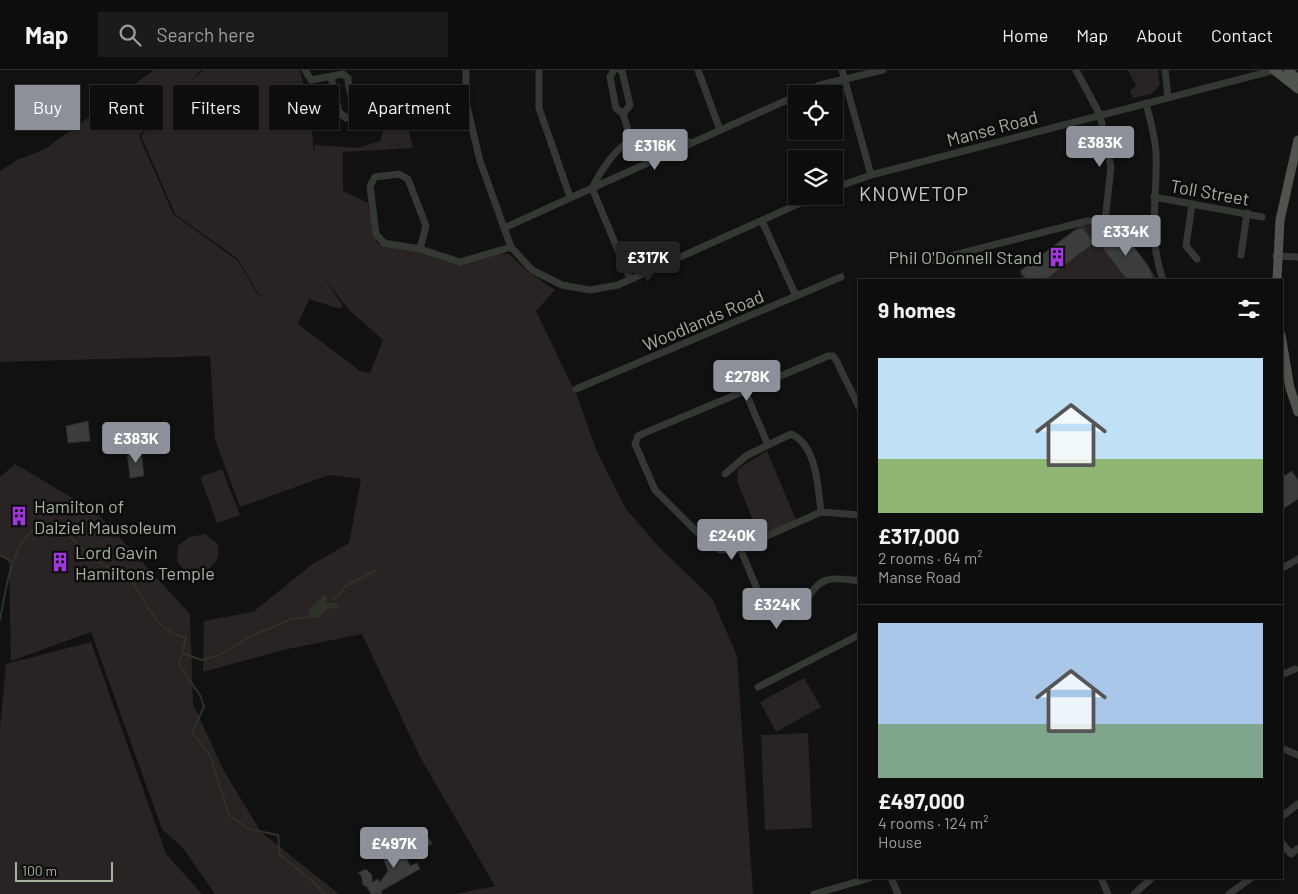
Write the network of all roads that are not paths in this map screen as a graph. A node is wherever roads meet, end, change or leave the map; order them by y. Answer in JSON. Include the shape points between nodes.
{"nodes":[{"id":1,"x":305,"y":70,"type":"edge"},
{"id":2,"x":466,"y":70,"type":"edge"},
{"id":3,"x":538,"y":70,"type":"edge"},
{"id":4,"x":614,"y":70,"type":"edge"},
{"id":5,"x":620,"y":70,"type":"edge"},
{"id":6,"x":698,"y":70,"type":"edge"},
{"id":7,"x":842,"y":70,"type":"edge"},
{"id":8,"x":883,"y":70,"type":"edge"},
{"id":9,"x":1076,"y":70,"type":"edge"},
{"id":10,"x":1165,"y":70,"type":"edge"},
{"id":11,"x":1274,"y":70,"type":"edge"},
{"id":12,"x":1288,"y":70,"type":"edge"},
{"id":13,"x":331,"y":77,"type":"junction"},
{"id":14,"x":845,"y":79,"type":"junction"},
{"id":15,"x":1298,"y":79,"type":"edge"},
{"id":16,"x":820,"y":85,"type":"edge"},
{"id":17,"x":1298,"y":89,"type":"edge"},
{"id":18,"x":1168,"y":97,"type":"junction"},
{"id":19,"x":788,"y":100,"type":"edge"},
{"id":20,"x":1146,"y":103,"type":"junction"},
{"id":21,"x":623,"y":114,"type":"junction"},
{"id":22,"x":1100,"y":115,"type":"junction"},
{"id":23,"x":720,"y":130,"type":"junction"},
{"id":24,"x":631,"y":140,"type":"junction"},
{"id":25,"x":1298,"y":140,"type":"edge"},
{"id":26,"x":691,"y":143,"type":"junction"},
{"id":27,"x":1298,"y":165,"type":"edge"},
{"id":28,"x":871,"y":175,"type":"junction"},
{"id":29,"x":1289,"y":180,"type":"junction"},
{"id":30,"x":843,"y":185,"type":"edge"},
{"id":31,"x":592,"y":188,"type":"junction"},
{"id":32,"x":1154,"y":197,"type":"junction"},
{"id":33,"x":570,"y":198,"type":"junction"},
{"id":34,"x":1192,"y":204,"type":"junction"},
{"id":35,"x":797,"y":205,"type":"edge"},
{"id":36,"x":1247,"y":214,"type":"junction"},
{"id":37,"x":1262,"y":217,"type":"dead end"},
{"id":38,"x":762,"y":221,"type":"junction"},
{"id":39,"x":1105,"y":221,"type":"junction"},
{"id":40,"x":1152,"y":226,"type":"junction"},
{"id":41,"x":504,"y":228,"type":"junction"},
{"id":42,"x":511,"y":247,"type":"junction"},
{"id":43,"x":420,"y":249,"type":"junction"},
{"id":44,"x":1241,"y":255,"type":"dead end"},
{"id":45,"x":1276,"y":256,"type":"junction"},
{"id":46,"x":1298,"y":257,"type":"edge"},
{"id":47,"x":1197,"y":259,"type":"dead end"},
{"id":48,"x":926,"y":262,"type":"dead end"},
{"id":49,"x":842,"y":277,"type":"dead end"},
{"id":50,"x":630,"y":279,"type":"junction"},
{"id":51,"x":1163,"y":279,"type":"edge"},
{"id":52,"x":1277,"y":279,"type":"edge"},
{"id":53,"x":796,"y":296,"type":"junction"},
{"id":54,"x":1283,"y":361,"type":"edge"},
{"id":55,"x":1284,"y":374,"type":"edge"},
{"id":56,"x":576,"y":389,"type":"dead end"},
{"id":57,"x":745,"y":391,"type":"junction"},
{"id":58,"x":858,"y":405,"type":"edge"},
{"id":59,"x":1298,"y":412,"type":"edge"},
{"id":60,"x":768,"y":446,"type":"junction"},
{"id":61,"x":725,"y":474,"type":"dead end"},
{"id":62,"x":821,"y":512,"type":"junction"},
{"id":63,"x":858,"y":515,"type":"edge"},
{"id":64,"x":740,"y":548,"type":"junction"},
{"id":65,"x":1298,"y":559,"type":"edge"},
{"id":66,"x":1283,"y":568,"type":"edge"},
{"id":67,"x":858,"y":581,"type":"edge"},
{"id":68,"x":858,"y":636,"type":"edge"},
{"id":69,"x":1295,"y":669,"type":"dead end"},
{"id":70,"x":1283,"y":674,"type":"edge"},
{"id":71,"x":758,"y":687,"type":"dead end"},
{"id":72,"x":1283,"y":749,"type":"edge"},
{"id":73,"x":1298,"y":754,"type":"edge"},
{"id":74,"x":1298,"y":804,"type":"edge"},
{"id":75,"x":1283,"y":815,"type":"edge"},
{"id":76,"x":1283,"y":844,"type":"edge"},
{"id":77,"x":1297,"y":850,"type":"edge"},
{"id":78,"x":866,"y":879,"type":"edge"},
{"id":79,"x":891,"y":879,"type":"edge"},
{"id":80,"x":1101,"y":879,"type":"edge"},
{"id":81,"x":1151,"y":879,"type":"edge"},
{"id":82,"x":1250,"y":879,"type":"edge"},
{"id":83,"x":814,"y":894,"type":"edge"},
{"id":84,"x":898,"y":894,"type":"edge"},
{"id":85,"x":1108,"y":894,"type":"edge"},
{"id":86,"x":1134,"y":894,"type":"edge"},
{"id":87,"x":1229,"y":894,"type":"edge"}],
"edges":[{"from":1,"to":13,"type":"street","via":[[311,80]]},
{"from":2,"to":41,"type":"street","via":[[466,102],[480,161]]},
{"from":3,"to":33,"type":"street","via":[[539,108]]},
{"from":4,"to":21,"type":"street","via":[[610,77],[616,108]]},
{"from":5,"to":21,"type":"street","via":[[630,105]]},
{"from":6,"to":23,"type":"street"},
{"from":7,"to":14,"type":"street"},
{"from":8,"to":14,"type":"street"},
{"from":9,"to":22,"type":"street"},
{"from":10,"to":18,"type":"street"},
{"from":11,"to":17,"type":"main road"},
{"from":11,"to":18,"type":"street","name":"Manse Road"},
{"from":12,"to":15,"type":"main road"},
{"from":13,"to":13,"type":"street","via":[[339,112],[346,118],[351,117],[355,113],[348,78],[343,74]]},
{"from":14,"to":16,"type":"street"},
{"from":14,"to":28,"type":"street"},
{"from":18,"to":20,"type":"street","name":"Manse Road"},
{"from":19,"to":23,"type":"street"},
{"from":20,"to":22,"type":"street","name":"Manse Road"},
{"from":20,"to":32,"type":"street","via":[[1156,152]]},
{"from":21,"to":24,"type":"street"},
{"from":22,"to":28,"type":"street","name":"Manse Road"},
{"from":22,"to":39,"type":"street","via":[[1111,167]]},
{"from":23,"to":26,"type":"street"},
{"from":24,"to":26,"type":"street","via":[[648,134],[673,136]]},
{"from":24,"to":31,"type":"street","via":[[606,161]]},
{"from":25,"to":29,"type":"main road"},
{"from":26,"to":31,"type":"street"},
{"from":27,"to":29,"type":"main road"},
{"from":28,"to":30,"type":"street","name":"Manse Road"},
{"from":29,"to":45,"type":"main road"},
{"from":31,"to":33,"type":"street"},
{"from":31,"to":50,"type":"street"},
{"from":32,"to":34,"type":"street","name":"Toll Street"},
{"from":32,"to":40,"type":"street"},
{"from":33,"to":41,"type":"street"},
{"from":34,"to":36,"type":"street","name":"Toll Street"},
{"from":34,"to":47,"type":"street","via":[[1186,246]]},
{"from":35,"to":38,"type":"street"},
{"from":36,"to":37,"type":"street","name":"Toll Street"},
{"from":36,"to":44,"type":"street"},
{"from":38,"to":50,"type":"street"},
{"from":38,"to":53,"type":"street"},
{"from":39,"to":40,"type":"street"},
{"from":39,"to":48,"type":"street","via":[[1077,222]]},
{"from":40,"to":51,"type":"street"},
{"from":41,"to":42,"type":"street"},
{"from":42,"to":43,"type":"street","via":[[460,262]]},
{"from":42,"to":50,"type":"street","via":[[532,270],[562,285],[590,290],[618,285]]},
{"from":43,"to":43,"type":"street","via":[[426,226],[408,179],[400,174],[375,177],[370,186],[379,240]]},
{"from":45,"to":46,"type":"street"},
{"from":45,"to":52,"type":"main road"},
{"from":49,"to":53,"type":"street","name":"Woodlands Road"},
{"from":53,"to":56,"type":"street","name":"Woodlands Road"},
{"from":54,"to":55,"type":"main road"},
{"from":55,"to":59,"type":"main road"},
{"from":57,"to":58,"type":"street","via":[[832,356]]},
{"from":57,"to":60,"type":"street"},
{"from":57,"to":64,"type":"street","via":[[642,434],[635,444],[655,490],[709,544],[726,551]]},
{"from":60,"to":61,"type":"street","via":[[746,456]]},
{"from":60,"to":62,"type":"street","via":[[791,434],[800,438],[817,478]]},
{"from":62,"to":63,"type":"street"},
{"from":62,"to":64,"type":"street"},
{"from":64,"to":67,"type":"street","via":[[767,614],[773,619],[798,610],[806,604],[817,585],[827,580]]},
{"from":65,"to":66,"type":"street"},
{"from":68,"to":71,"type":"street"},
{"from":69,"to":70,"type":"street"},
{"from":72,"to":73,"type":"street"},
{"from":74,"to":75,"type":"street"},
{"from":76,"to":77,"type":"street","via":[[1291,854]]},
{"from":78,"to":83,"type":"street"},
{"from":79,"to":84,"type":"street"},
{"from":80,"to":85,"type":"street"},
{"from":81,"to":86,"type":"street"},
{"from":82,"to":87,"type":"street"}]}
